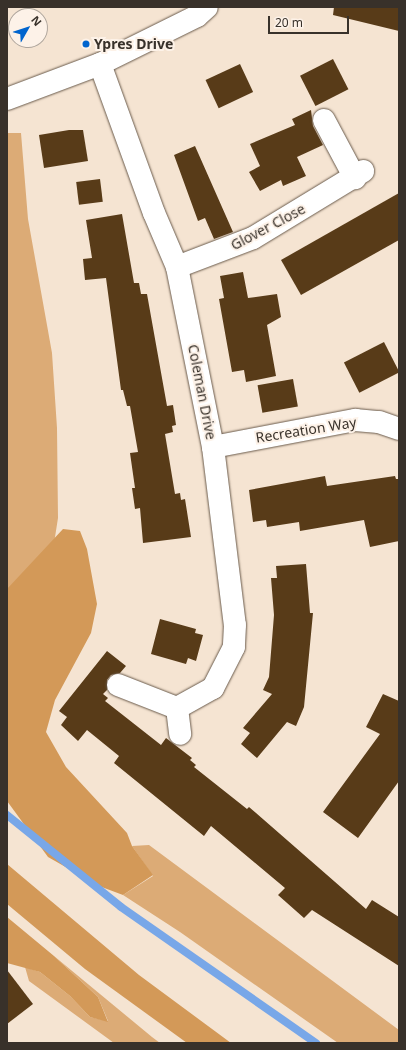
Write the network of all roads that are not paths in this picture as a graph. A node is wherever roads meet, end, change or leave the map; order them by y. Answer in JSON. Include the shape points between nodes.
{"nodes":[{"id":1,"x":207,"y":7,"type":"edge"},
{"id":2,"x":100,"y":64,"type":"junction"},
{"id":3,"x":7,"y":99,"type":"edge"},
{"id":4,"x":324,"y":120,"type":"dead end"},
{"id":5,"x":177,"y":267,"type":"junction"},
{"id":6,"x":399,"y":429,"type":"edge"},
{"id":7,"x":213,"y":447,"type":"junction"},
{"id":8,"x":118,"y":685,"type":"dead end"},
{"id":9,"x":177,"y":708,"type":"junction"},
{"id":10,"x":180,"y":734,"type":"dead end"}],
"edges":[{"from":1,"to":2,"type":"street","via":[[197,16]]},
{"from":2,"to":3,"type":"street"},
{"from":2,"to":5,"type":"street","name":"Coleman Drive","via":[[154,213]]},
{"from":4,"to":5,"type":"street","name":"Glover Close","via":[[359,175],[253,238]]},
{"from":5,"to":7,"type":"street","name":"Coleman Drive"},
{"from":6,"to":7,"type":"street","name":"Recreation Way","via":[[379,422],[355,420]]},
{"from":7,"to":9,"type":"street","name":"Coleman Drive","via":[[235,625],[234,647],[213,688]]},
{"from":8,"to":9,"type":"street"},
{"from":9,"to":10,"type":"street"}]}
